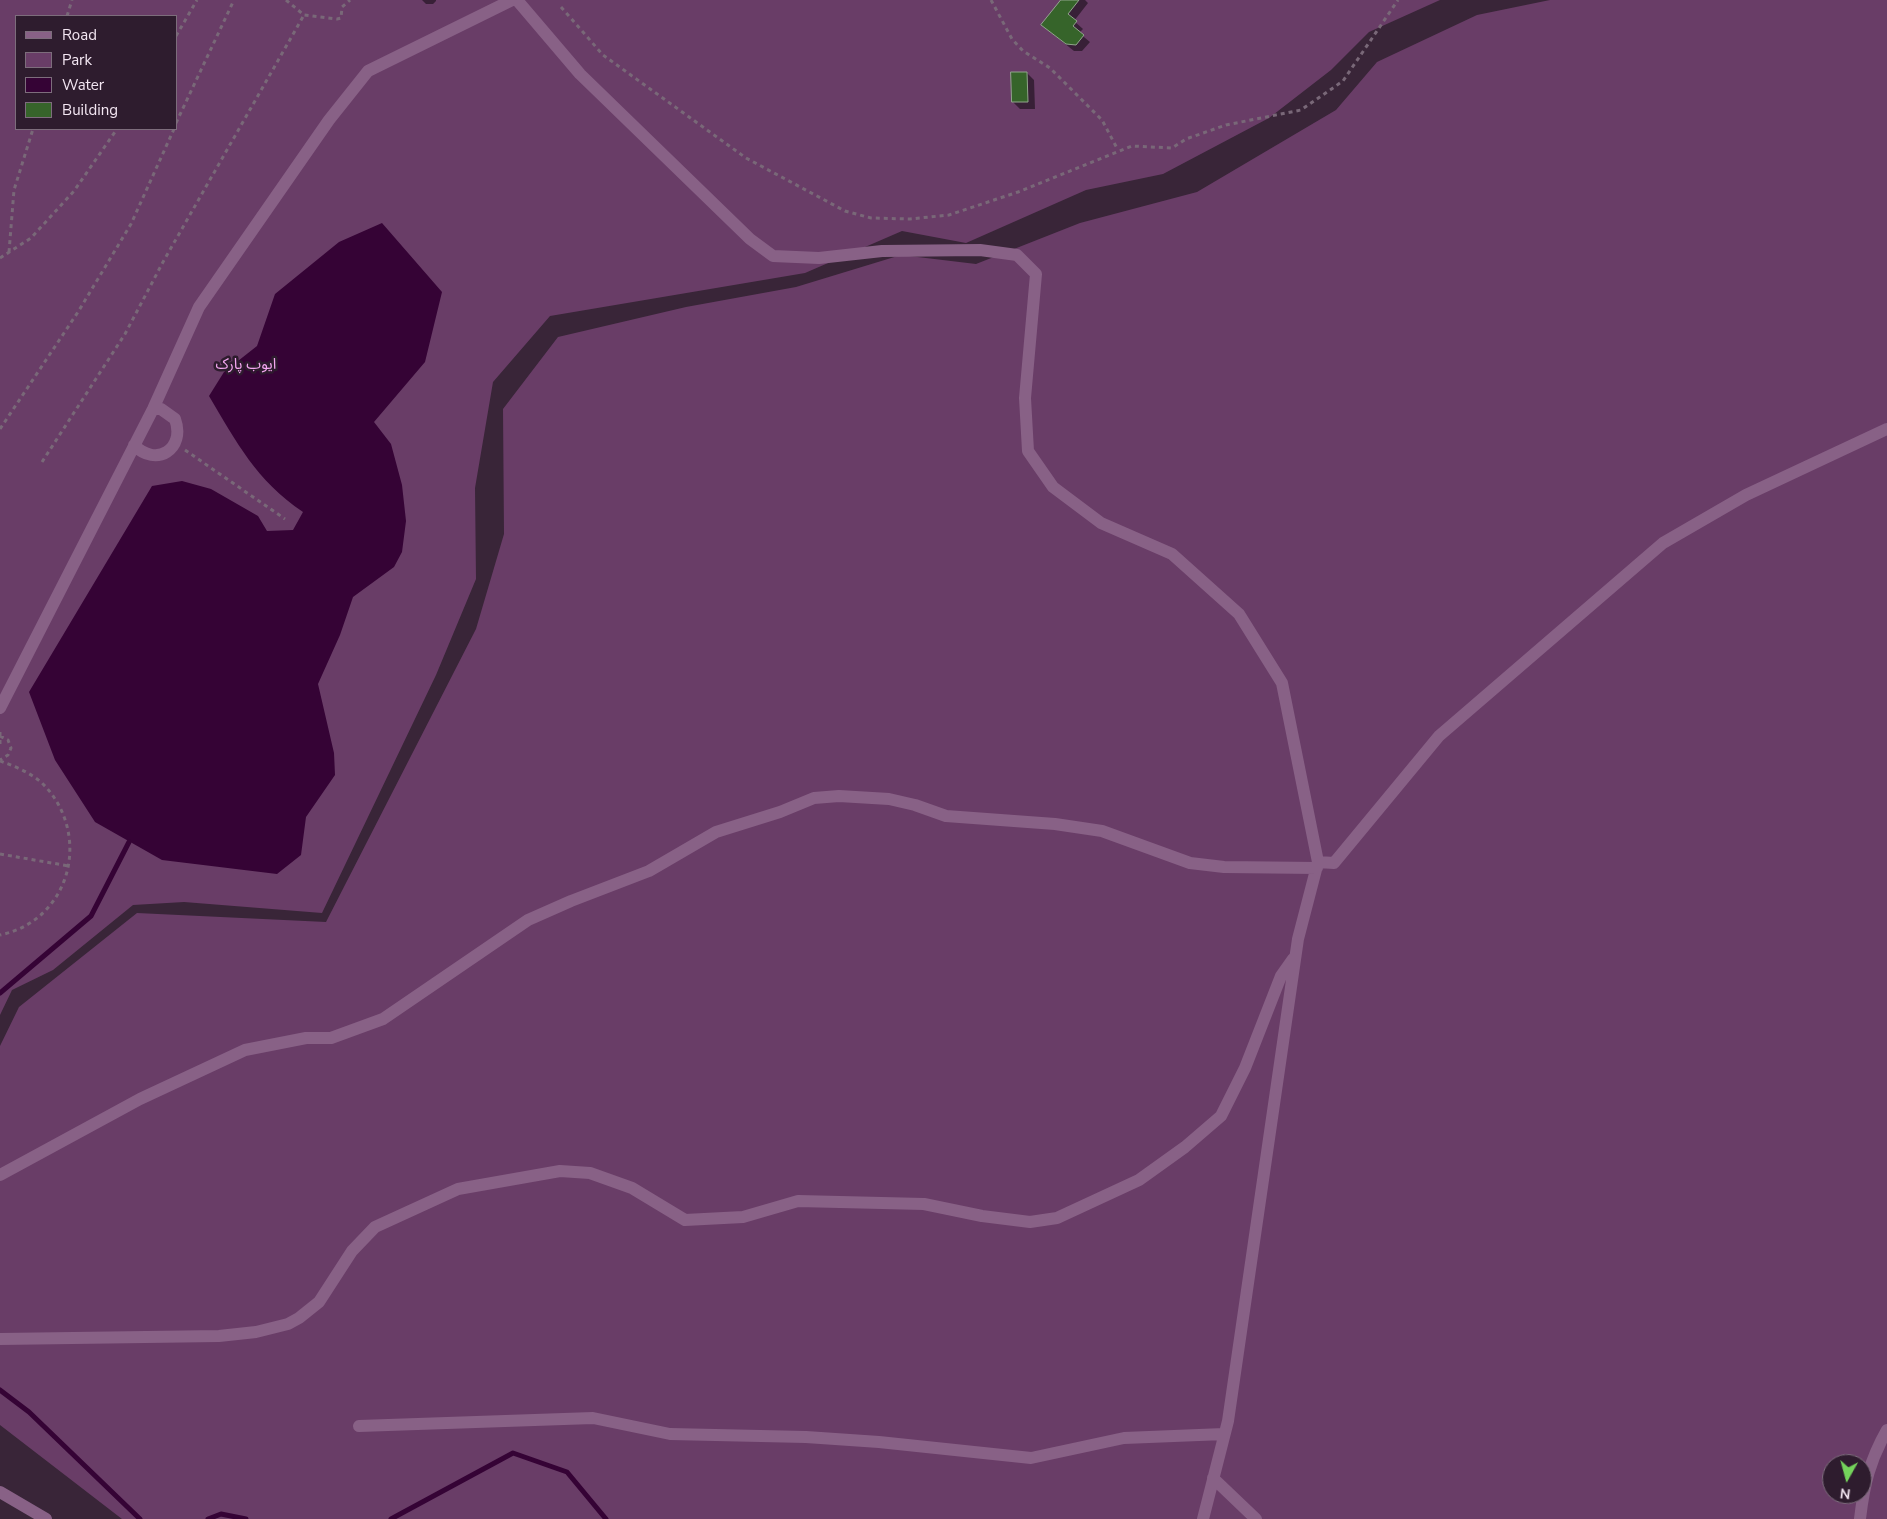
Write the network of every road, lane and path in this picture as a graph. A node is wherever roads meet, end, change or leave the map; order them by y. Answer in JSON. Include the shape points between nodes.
{"nodes":[{"id":1,"x":72,"y":0,"type":"edge"},
{"id":2,"x":197,"y":0,"type":"edge"},
{"id":3,"x":234,"y":0,"type":"edge"},
{"id":4,"x":286,"y":0,"type":"edge"},
{"id":5,"x":350,"y":0,"type":"edge"},
{"id":6,"x":512,"y":0,"type":"edge"},
{"id":7,"x":517,"y":0,"type":"edge"},
{"id":8,"x":991,"y":0,"type":"edge"},
{"id":9,"x":1398,"y":0,"type":"edge"},
{"id":10,"x":561,"y":7,"type":"dead end"},
{"id":11,"x":67,"y":15,"type":"edge"},
{"id":12,"x":304,"y":15,"type":"junction"},
{"id":13,"x":178,"y":33,"type":"edge"},
{"id":14,"x":178,"y":118,"type":"edge"},
{"id":15,"x":33,"y":130,"type":"edge"},
{"id":16,"x":116,"y":130,"type":"edge"},
{"id":17,"x":174,"y":130,"type":"edge"},
{"id":18,"x":1118,"y":150,"type":"junction"},
{"id":19,"x":8,"y":252,"type":"junction"},
{"id":20,"x":0,"y":258,"type":"edge"},
{"id":21,"x":153,"y":408,"type":"junction"},
{"id":22,"x":0,"y":428,"type":"edge"},
{"id":23,"x":1887,"y":429,"type":"edge"},
{"id":24,"x":175,"y":444,"type":"junction"},
{"id":25,"x":134,"y":445,"type":"junction"},
{"id":26,"x":42,"y":462,"type":"dead end"},
{"id":27,"x":285,"y":520,"type":"dead end"},
{"id":28,"x":0,"y":708,"type":"edge"},
{"id":29,"x":0,"y":735,"type":"edge"},
{"id":30,"x":0,"y":744,"type":"edge"},
{"id":31,"x":0,"y":760,"type":"edge"},
{"id":32,"x":0,"y":854,"type":"edge"},
{"id":33,"x":1318,"y":865,"type":"junction"},
{"id":34,"x":69,"y":866,"type":"junction"},
{"id":35,"x":0,"y":936,"type":"edge"},
{"id":36,"x":1295,"y":957,"type":"junction"},
{"id":37,"x":0,"y":1175,"type":"edge"},
{"id":38,"x":0,"y":1339,"type":"edge"},
{"id":39,"x":359,"y":1426,"type":"dead end"},
{"id":40,"x":1887,"y":1430,"type":"edge"},
{"id":41,"x":1224,"y":1434,"type":"junction"},
{"id":42,"x":1213,"y":1478,"type":"junction"},
{"id":43,"x":0,"y":1492,"type":"edge"},
{"id":44,"x":46,"y":1519,"type":"edge"},
{"id":45,"x":1203,"y":1519,"type":"edge"},
{"id":46,"x":1256,"y":1519,"type":"edge"},
{"id":47,"x":1860,"y":1519,"type":"edge"}],
"edges":[{"from":1,"to":11,"type":"path"},
{"from":2,"to":13,"type":"path"},
{"from":3,"to":14,"type":"path"},
{"from":4,"to":12,"type":"path"},
{"from":5,"to":12,"type":"path","via":[[342,7],[341,18]]},
{"from":6,"to":21,"type":"street","via":[[368,71],[328,120],[199,307]]},
{"from":7,"to":33,"type":"street","via":[[580,74],[750,239],[773,256],[819,258],[882,251],[980,250],[1018,255],[1036,274],[1025,398],[1028,451],[1053,487],[1101,523],[1172,554],[1238,614],[1282,683]]},
{"from":8,"to":18,"type":"path","via":[[1012,40],[1050,68],[1102,120]]},
{"from":9,"to":18,"type":"path","via":[[1343,81],[1301,110],[1226,125],[1186,139],[1172,148],[1132,146]]},
{"from":10,"to":18,"type":"path","via":[[603,56],[746,158],[845,211],[871,218],[950,216],[1096,162]]},
{"from":12,"to":26,"type":"path","via":[[125,334]]},
{"from":15,"to":19,"type":"path","via":[[14,190]]},
{"from":16,"to":19,"type":"path","via":[[74,190],[31,238]]},
{"from":17,"to":22,"type":"path","via":[[131,224],[78,312]]},
{"from":19,"to":20,"type":"path"},
{"from":21,"to":24,"type":"street","via":[[161,409],[175,420],[178,436]]},
{"from":21,"to":25,"type":"street"},
{"from":23,"to":33,"type":"street","via":[[1746,495],[1663,543],[1439,736],[1334,863]]},
{"from":24,"to":25,"type":"street","via":[[155,456],[140,451]]},
{"from":24,"to":27,"type":"path"},
{"from":25,"to":28,"type":"street"},
{"from":29,"to":30,"type":"path"},
{"from":29,"to":31,"type":"path","via":[[8,740],[11,748],[8,755]]},
{"from":31,"to":34,"type":"path","via":[[40,781],[55,799],[66,820]]},
{"from":32,"to":34,"type":"path"},
{"from":33,"to":36,"type":"street"},
{"from":33,"to":37,"type":"street","via":[[1224,867],[1190,863],[1102,831],[946,816],[889,799],[814,798],[716,832],[649,871],[528,920],[383,1019],[331,1038],[306,1038],[245,1050],[140,1099]]},
{"from":34,"to":35,"type":"path","via":[[62,888],[49,907],[31,923]]},
{"from":36,"to":38,"type":"street","via":[[1281,976],[1245,1068],[1221,1116],[1139,1180],[1057,1218],[1030,1222],[924,1204],[798,1201],[743,1217],[685,1220],[632,1188],[590,1173],[560,1171],[458,1189],[375,1227],[352,1251],[318,1302],[288,1324],[219,1336]]},
{"from":36,"to":41,"type":"street"},
{"from":39,"to":41,"type":"street","via":[[593,1418],[670,1434],[899,1443],[1031,1458],[1124,1438]]},
{"from":40,"to":47,"type":"street","via":[[1874,1453],[1863,1488]]},
{"from":41,"to":42,"type":"street"},
{"from":42,"to":45,"type":"street"},
{"from":42,"to":46,"type":"street"},
{"from":43,"to":44,"type":"street"}]}
